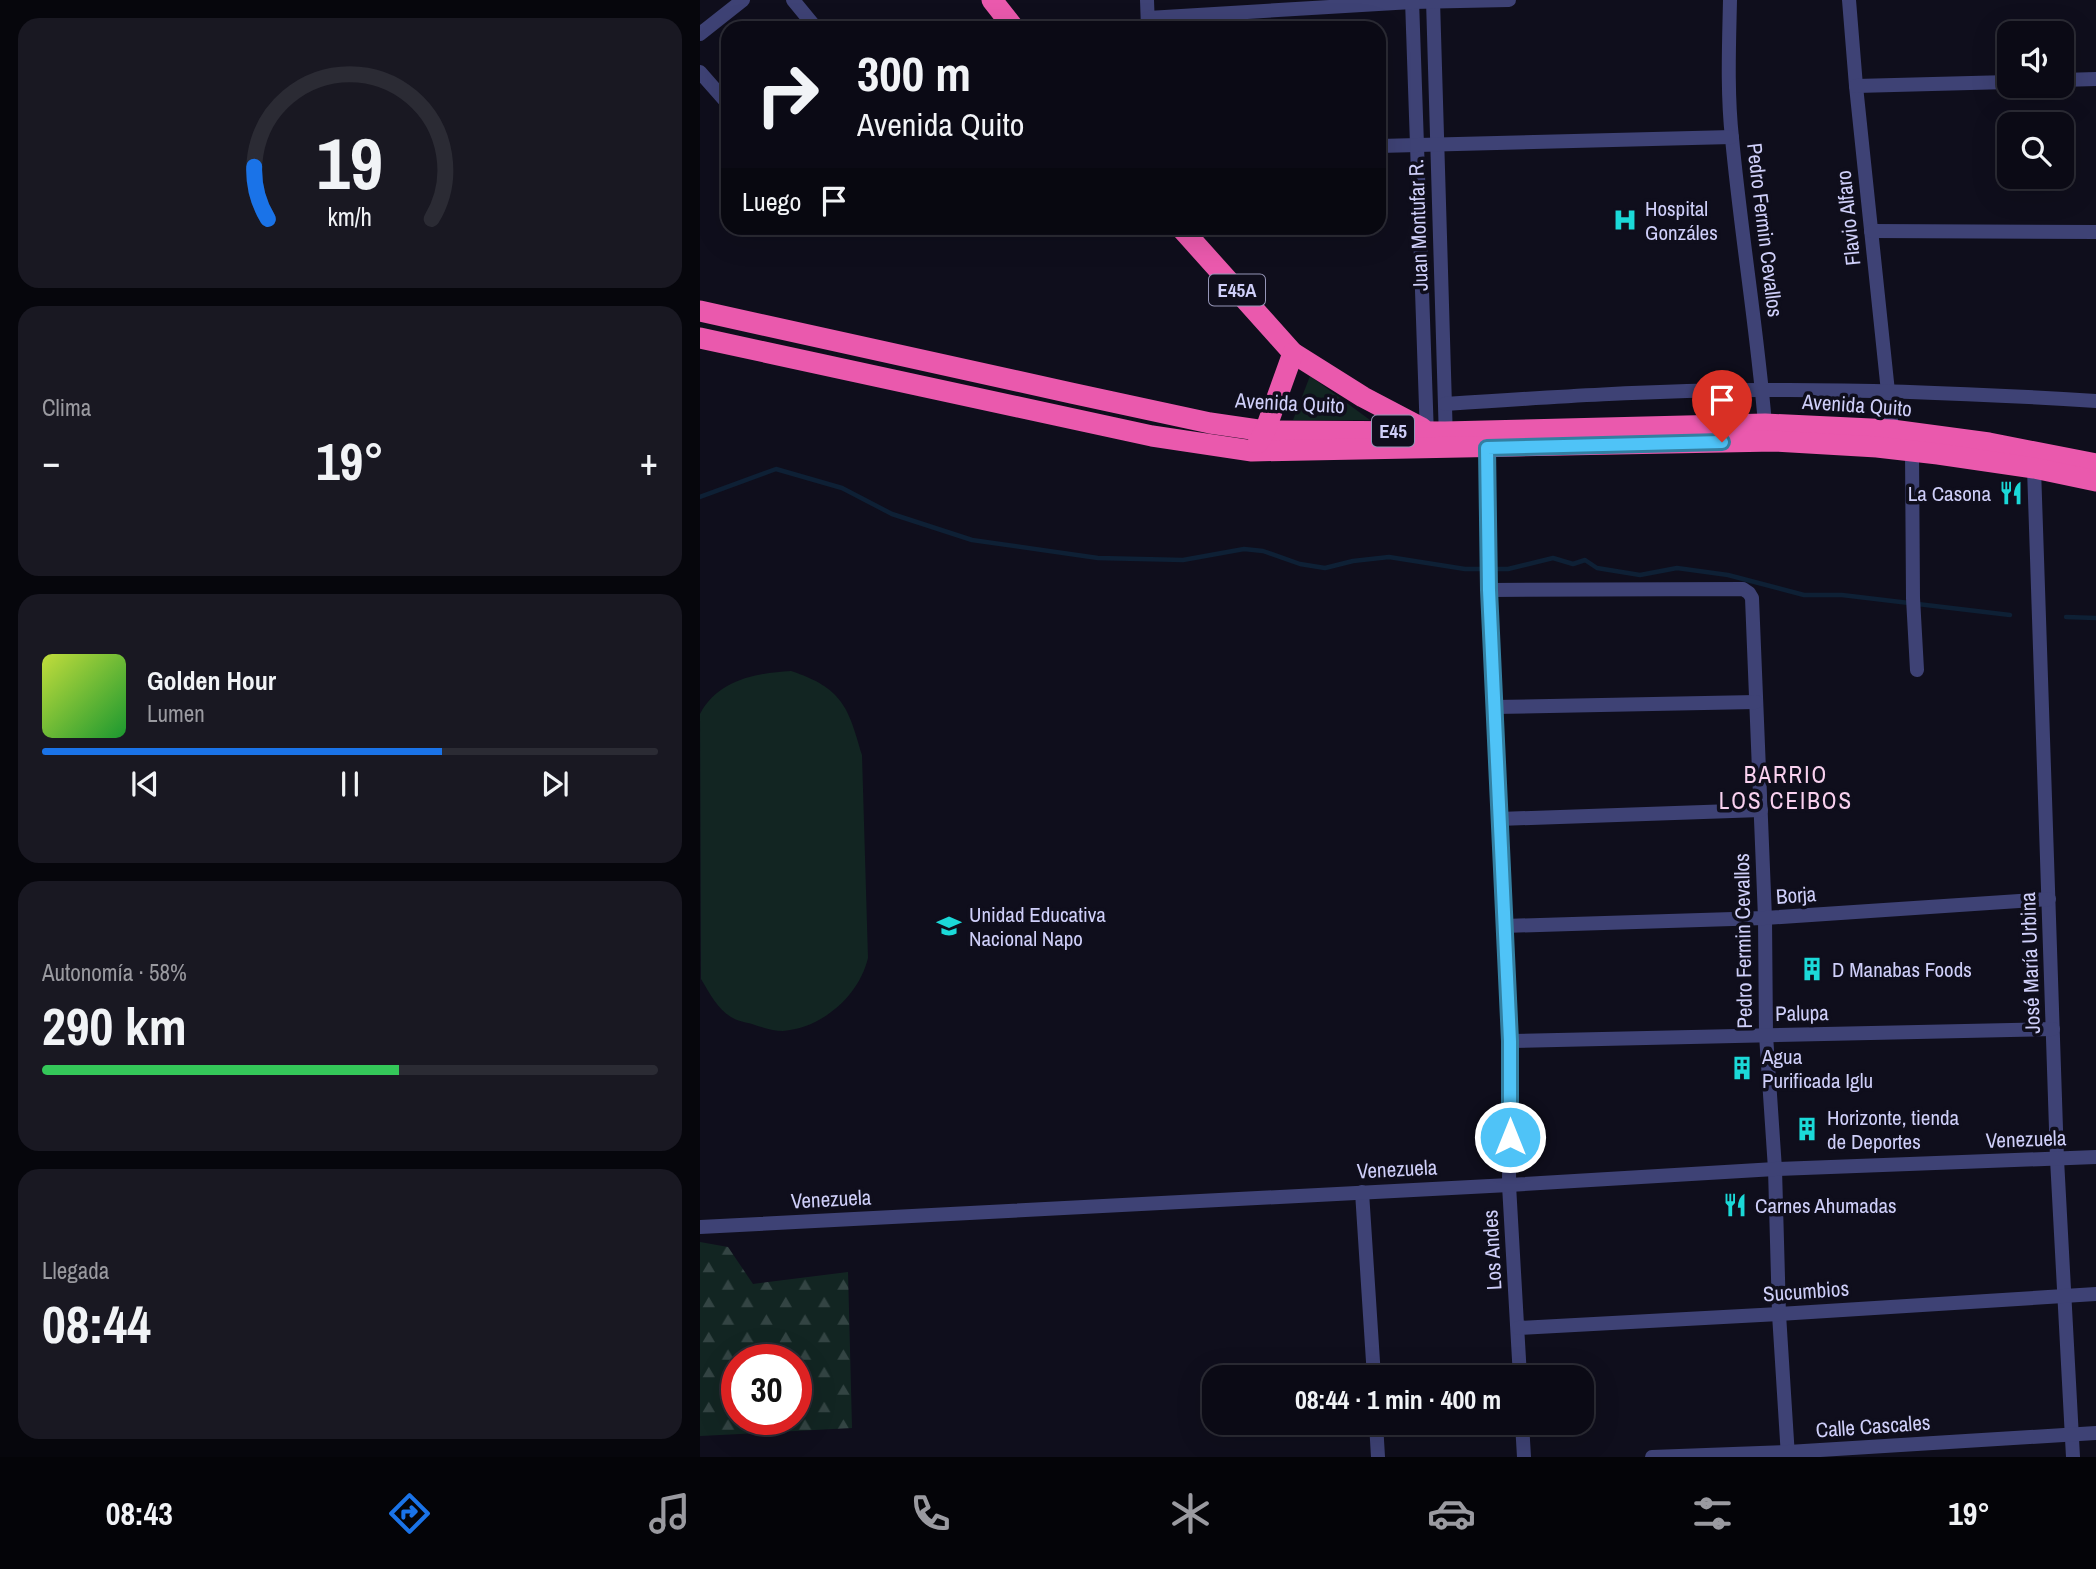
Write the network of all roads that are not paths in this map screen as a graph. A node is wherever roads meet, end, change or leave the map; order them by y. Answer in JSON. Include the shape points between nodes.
{"nodes":[{"id":1,"x":743,"y":0,"type":"edge"},
{"id":2,"x":793,"y":0,"type":"edge"},
{"id":3,"x":992,"y":0,"type":"edge"},
{"id":4,"x":1147,"y":0,"type":"edge"},
{"id":5,"x":1509,"y":0,"type":"edge"},
{"id":6,"x":1730,"y":0,"type":"edge"},
{"id":7,"x":1849,"y":0,"type":"edge"},
{"id":8,"x":1412,"y":1,"type":"edge"},
{"id":9,"x":1433,"y":1,"type":"edge"},
{"id":10,"x":810,"y":21,"type":"edge"},
{"id":11,"x":1008,"y":21,"type":"edge"},
{"id":12,"x":1148,"y":21,"type":"edge"},
{"id":13,"x":1172,"y":21,"type":"edge"},
{"id":14,"x":700,"y":34,"type":"edge"},
{"id":15,"x":700,"y":72,"type":"edge"},
{"id":16,"x":2096,"y":79,"type":"edge"},
{"id":17,"x":2074,"y":80,"type":"edge"},
{"id":18,"x":1997,"y":82,"type":"edge"},
{"id":19,"x":1856,"y":86,"type":"junction"},
{"id":20,"x":721,"y":96,"type":"edge"},
{"id":21,"x":1732,"y":137,"type":"junction"},
{"id":22,"x":1437,"y":144,"type":"junction"},
{"id":23,"x":1417,"y":145,"type":"junction"},
{"id":24,"x":1386,"y":146,"type":"edge"},
{"id":25,"x":1871,"y":231,"type":"junction"},
{"id":26,"x":2096,"y":232,"type":"edge"},
{"id":27,"x":1187,"y":235,"type":"edge"},
{"id":28,"x":700,"y":311,"type":"edge"},
{"id":29,"x":700,"y":338,"type":"edge"},
{"id":30,"x":1293,"y":354,"type":"junction"},
{"id":31,"x":1762,"y":390,"type":"junction"},
{"id":32,"x":1888,"y":391,"type":"junction"},
{"id":33,"x":2096,"y":401,"type":"edge"},
{"id":34,"x":1445,"y":404,"type":"junction"},
{"id":35,"x":1765,"y":424,"type":"junction"},
{"id":36,"x":1892,"y":430,"type":"junction"},
{"id":37,"x":1265,"y":431,"type":"junction"},
{"id":38,"x":1436,"y":440,"type":"junction"},
{"id":39,"x":1487,"y":448,"type":"junction"},
{"id":40,"x":1252,"y":451,"type":"junction"},
{"id":41,"x":1912,"y":451,"type":"junction"},
{"id":42,"x":2096,"y":464,"type":"edge"},
{"id":43,"x":2035,"y":468,"type":"junction"},
{"id":44,"x":2096,"y":481,"type":"edge"},
{"id":45,"x":1489,"y":587,"type":"junction"},
{"id":46,"x":1917,"y":670,"type":"dead end"},
{"id":47,"x":1756,"y":702,"type":"junction"},
{"id":48,"x":1494,"y":707,"type":"junction"},
{"id":49,"x":1760,"y":810,"type":"junction"},
{"id":50,"x":1499,"y":819,"type":"junction"},
{"id":51,"x":2049,"y":899,"type":"junction"},
{"id":52,"x":1765,"y":918,"type":"junction"},
{"id":53,"x":1504,"y":926,"type":"junction"},
{"id":54,"x":2053,"y":1029,"type":"junction"},
{"id":55,"x":1766,"y":1035,"type":"junction"},
{"id":56,"x":1510,"y":1041,"type":"junction"},
{"id":57,"x":2096,"y":1157,"type":"edge"},
{"id":58,"x":2057,"y":1159,"type":"junction"},
{"id":59,"x":1775,"y":1169,"type":"junction"},
{"id":60,"x":1510,"y":1185,"type":"junction"},
{"id":61,"x":1362,"y":1192,"type":"junction"},
{"id":62,"x":700,"y":1227,"type":"edge"},
{"id":63,"x":2096,"y":1294,"type":"edge"},
{"id":64,"x":2064,"y":1295,"type":"junction"},
{"id":65,"x":1779,"y":1314,"type":"junction"},
{"id":66,"x":1518,"y":1328,"type":"junction"},
{"id":67,"x":1373,"y":1365,"type":"edge"},
{"id":68,"x":1520,"y":1365,"type":"edge"},
{"id":69,"x":2096,"y":1433,"type":"edge"},
{"id":70,"x":2072,"y":1434,"type":"junction"},
{"id":71,"x":1377,"y":1435,"type":"edge"},
{"id":72,"x":1523,"y":1435,"type":"edge"},
{"id":73,"x":1788,"y":1455,"type":"edge"},
{"id":74,"x":1378,"y":1457,"type":"edge"},
{"id":75,"x":1524,"y":1457,"type":"edge"},
{"id":76,"x":1652,"y":1457,"type":"edge"},
{"id":77,"x":2073,"y":1457,"type":"edge"}],
"edges":[{"from":1,"to":14,"type":"street"},
{"from":2,"to":10,"type":"street"},
{"from":3,"to":11,"type":"highway"},
{"from":4,"to":12,"type":"street"},
{"from":5,"to":9,"type":"street"},
{"from":6,"to":21,"type":"street","name":"Pedro Fermin Cevallos"},
{"from":7,"to":19,"type":"street","name":"Flavio Alfaro"},
{"from":8,"to":9,"type":"street"},
{"from":8,"to":13,"type":"street"},
{"from":8,"to":23,"type":"street","name":"Juan Montufar R."},
{"from":9,"to":22,"type":"street","name":"Juan Montufar R."},
{"from":15,"to":20,"type":"street"},
{"from":16,"to":17,"type":"street"},
{"from":18,"to":19,"type":"street"},
{"from":19,"to":25,"type":"street","name":"Flavio Alfaro"},
{"from":21,"to":22,"type":"street"},
{"from":21,"to":31,"type":"street","name":"Pedro Fermin Cevallos"},
{"from":22,"to":23,"type":"street"},
{"from":22,"to":34,"type":"street","name":"Juan Montufar R."},
{"from":23,"to":24,"type":"street"},
{"from":23,"to":38,"type":"street","name":"Juan Montufar R."},
{"from":25,"to":26,"type":"street"},
{"from":25,"to":32,"type":"street","name":"Flavio Alfaro"},
{"from":27,"to":30,"type":"highway","number":"E45A"},
{"from":28,"to":37,"type":"highway","name":"Avenida Quito","number":"E45","via":[[1058,391]]},
{"from":29,"to":40,"type":"highway","name":"Avenida Quito","number":"E45","via":[[1152,436]]},
{"from":30,"to":37,"type":"highway"},
{"from":30,"to":38,"type":"highway","number":"E45A"},
{"from":31,"to":32,"type":"street"},
{"from":31,"to":34,"type":"street"},
{"from":31,"to":35,"type":"street","name":"Pedro Fermin Cevallos"},
{"from":32,"to":33,"type":"street"},
{"from":32,"to":36,"type":"street","name":"Flavio Alfaro"},
{"from":34,"to":38,"type":"street","name":"Juan Montufar R."},
{"from":35,"to":36,"type":"highway","name":"Avenida Quito","number":"E45"},
{"from":35,"to":38,"type":"highway","name":"Avenida Quito","number":"E45"},
{"from":36,"to":42,"type":"highway","name":"Avenida Quito","number":"E45"},
{"from":37,"to":38,"type":"highway","name":"Avenida Quito","number":"E45"},
{"from":37,"to":40,"type":"highway"},
{"from":38,"to":39,"type":"highway","name":"Avenida Quito","number":"E45"},
{"from":38,"to":40,"type":"highway","name":"Avenida Quito","number":"E45"},
{"from":39,"to":41,"type":"highway","name":"Avenida Quito","number":"E45","via":[[1774,441]]},
{"from":39,"to":45,"type":"street","name":"Los Andes"},
{"from":41,"to":43,"type":"highway","name":"Avenida Quito","number":"E45"},
{"from":41,"to":46,"type":"street"},
{"from":43,"to":44,"type":"highway","name":"Avenida Quito","number":"E45"},
{"from":43,"to":51,"type":"street","name":"José María Urbina"},
{"from":45,"to":47,"type":"street","name":"Pedro Fermin Cevallos","via":[[1743,589],[1752,598]]},
{"from":45,"to":48,"type":"street","name":"Los Andes"},
{"from":47,"to":48,"type":"street"},
{"from":47,"to":49,"type":"street","name":"Pedro Fermin Cevallos"},
{"from":48,"to":50,"type":"street","name":"Los Andes"},
{"from":49,"to":50,"type":"street"},
{"from":49,"to":52,"type":"street","name":"Pedro Fermin Cevallos"},
{"from":50,"to":53,"type":"street","name":"Los Andes"},
{"from":51,"to":52,"type":"street","name":"Borja"},
{"from":51,"to":54,"type":"street","name":"José María Urbina"},
{"from":52,"to":53,"type":"street","name":"Borja"},
{"from":52,"to":55,"type":"street","name":"Pedro Fermin Cevallos"},
{"from":53,"to":56,"type":"street","name":"Los Andes"},
{"from":54,"to":55,"type":"street","name":"Palupa"},
{"from":54,"to":58,"type":"street","name":"José María Urbina"},
{"from":55,"to":56,"type":"street","name":"Palupa"},
{"from":55,"to":59,"type":"street","name":"Pedro Fermin Cevallos"},
{"from":56,"to":60,"type":"street","name":"Los Andes"},
{"from":57,"to":58,"type":"street","name":"Venezuela"},
{"from":58,"to":59,"type":"street","name":"Venezuela"},
{"from":58,"to":64,"type":"street","name":"José María Urbina"},
{"from":59,"to":60,"type":"street","name":"Venezuela"},
{"from":59,"to":65,"type":"street","name":"Pedro Fermin Cevallos"},
{"from":60,"to":61,"type":"street","name":"Venezuela"},
{"from":60,"to":66,"type":"street","name":"Los Andes"},
{"from":61,"to":62,"type":"street","name":"Venezuela"},
{"from":61,"to":67,"type":"street"},
{"from":63,"to":64,"type":"street","name":"Sucumbios"},
{"from":64,"to":65,"type":"street","name":"Sucumbios"},
{"from":64,"to":70,"type":"street","name":"José María Urbina"},
{"from":65,"to":66,"type":"street","name":"Sucumbios"},
{"from":65,"to":73,"type":"street","name":"Pedro Fermin Cevallos"},
{"from":66,"to":68,"type":"street","name":"Los Andes"},
{"from":69,"to":70,"type":"street","name":"Calle Cascales"},
{"from":70,"to":73,"type":"street","name":"Calle Cascales"},
{"from":70,"to":77,"type":"street","name":"José María Urbina"},
{"from":71,"to":74,"type":"street"},
{"from":72,"to":75,"type":"street"},
{"from":73,"to":76,"type":"street","name":"Calle Cascales"}]}
